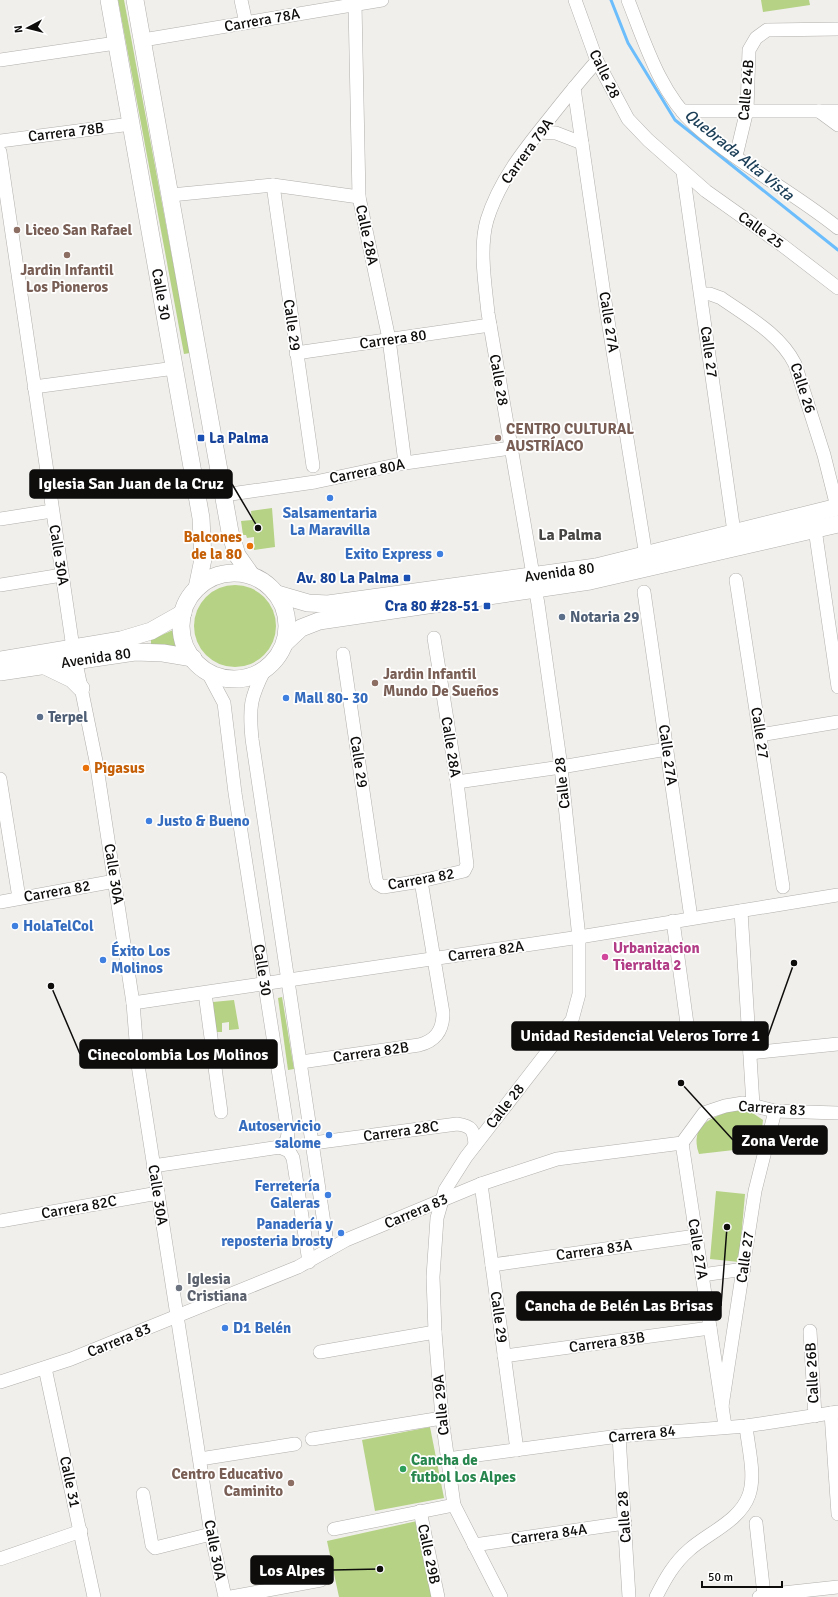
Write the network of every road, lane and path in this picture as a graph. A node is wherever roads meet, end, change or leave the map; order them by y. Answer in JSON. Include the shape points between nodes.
{"nodes":[{"id":1,"x":109,"y":0,"type":"edge"},
{"id":2,"x":135,"y":0,"type":"edge"},
{"id":3,"x":241,"y":0,"type":"edge"},
{"id":4,"x":382,"y":0,"type":"edge"},
{"id":5,"x":575,"y":0,"type":"edge"},
{"id":6,"x":628,"y":0,"type":"edge"},
{"id":7,"x":355,"y":4,"type":"junction"},
{"id":8,"x":246,"y":23,"type":"junction"},
{"id":9,"x":838,"y":29,"type":"edge"},
{"id":10,"x":143,"y":40,"type":"junction"},
{"id":11,"x":116,"y":43,"type":"junction"},
{"id":12,"x":0,"y":60,"type":"edge"},
{"id":13,"x":597,"y":61,"type":"junction"},
{"id":14,"x":574,"y":88,"type":"junction"},
{"id":15,"x":747,"y":110,"type":"junction"},
{"id":16,"x":682,"y":111,"type":"junction"},
{"id":17,"x":819,"y":111,"type":"junction"},
{"id":18,"x":838,"y":111,"type":"edge"},
{"id":19,"x":131,"y":124,"type":"junction"},
{"id":20,"x":838,"y":125,"type":"edge"},
{"id":21,"x":539,"y":132,"type":"junction"},
{"id":22,"x":0,"y":140,"type":"edge"},
{"id":23,"x":582,"y":143,"type":"junction"},
{"id":24,"x":0,"y":152,"type":"edge"},
{"id":25,"x":736,"y":156,"type":"junction"},
{"id":26,"x":684,"y":172,"type":"junction"},
{"id":27,"x":273,"y":185,"type":"junction"},
{"id":28,"x":171,"y":195,"type":"junction"},
{"id":29,"x":360,"y":197,"type":"junction"},
{"id":30,"x":838,"y":228,"type":"edge"},
{"id":31,"x":838,"y":288,"type":"edge"},
{"id":32,"x":701,"y":294,"type":"junction"},
{"id":33,"x":490,"y":325,"type":"junction"},
{"id":34,"x":389,"y":339,"type":"junction"},
{"id":35,"x":296,"y":353,"type":"junction"},
{"id":36,"x":175,"y":368,"type":"junction"},
{"id":37,"x":34,"y":387,"type":"junction"},
{"id":38,"x":511,"y":448,"type":"junction"},
{"id":39,"x":405,"y":463,"type":"junction"},
{"id":40,"x":313,"y":466,"type":"dead end"},
{"id":41,"x":224,"y":495,"type":"junction"},
{"id":42,"x":837,"y":507,"type":"edge"},
{"id":43,"x":52,"y":511,"type":"junction"},
{"id":44,"x":0,"y":519,"type":"edge"},
{"id":45,"x":838,"y":524,"type":"edge"},
{"id":46,"x":815,"y":529,"type":"junction"},
{"id":47,"x":734,"y":532,"type":"junction"},
{"id":48,"x":646,"y":556,"type":"junction"},
{"id":49,"x":62,"y":575,"type":"junction"},
{"id":50,"x":252,"y":575,"type":"junction"},
{"id":51,"x":736,"y":580,"type":"dead end"},
{"id":52,"x":534,"y":583,"type":"junction"},
{"id":53,"x":0,"y":585,"type":"edge"},
{"id":54,"x":197,"y":588,"type":"junction"},
{"id":55,"x":644,"y":592,"type":"dead end"},
{"id":56,"x":277,"y":594,"type":"junction"},
{"id":57,"x":183,"y":613,"type":"junction"},
{"id":58,"x":434,"y":638,"type":"dead end"},
{"id":59,"x":284,"y":643,"type":"junction"},
{"id":60,"x":74,"y":654,"type":"junction"},
{"id":61,"x":343,"y":654,"type":"dead end"},
{"id":62,"x":193,"y":658,"type":"junction"},
{"id":63,"x":0,"y":660,"type":"edge"},
{"id":64,"x":43,"y":665,"type":"junction"},
{"id":65,"x":265,"y":669,"type":"junction"},
{"id":66,"x":207,"y":671,"type":"junction"},
{"id":67,"x":0,"y":672,"type":"edge"},
{"id":68,"x":838,"y":687,"type":"edge"},
{"id":69,"x":81,"y":688,"type":"junction"},
{"id":70,"x":838,"y":722,"type":"edge"},
{"id":71,"x":760,"y":735,"type":"junction"},
{"id":72,"x":667,"y":749,"type":"junction"},
{"id":73,"x":560,"y":767,"type":"junction"},
{"id":74,"x":0,"y":779,"type":"edge"},
{"id":75,"x":457,"y":782,"type":"junction"},
{"id":76,"x":467,"y":856,"type":"joint"},
{"id":77,"x":374,"y":870,"type":"joint"},
{"id":78,"x":115,"y":881,"type":"junction"},
{"id":79,"x":421,"y":882,"type":"junction"},
{"id":80,"x":783,"y":887,"type":"dead end"},
{"id":81,"x":838,"y":895,"type":"edge"},
{"id":82,"x":19,"y":898,"type":"junction"},
{"id":83,"x":0,"y":902,"type":"edge"},
{"id":84,"x":741,"y":911,"type":"junction"},
{"id":85,"x":692,"y":918,"type":"junction"},
{"id":86,"x":673,"y":921,"type":"junction"},
{"id":87,"x":579,"y":938,"type":"junction"},
{"id":88,"x":434,"y":959,"type":"junction"},
{"id":89,"x":288,"y":980,"type":"junction"},
{"id":90,"x":265,"y":984,"type":"junction"},
{"id":91,"x":206,"y":993,"type":"junction"},
{"id":92,"x":133,"y":1003,"type":"junction"},
{"id":93,"x":688,"y":1031,"type":"dead end"},
{"id":94,"x":838,"y":1044,"type":"edge"},
{"id":95,"x":750,"y":1053,"type":"junction"},
{"id":96,"x":301,"y":1062,"type":"junction"},
{"id":97,"x":753,"y":1105,"type":"junction"},
{"id":98,"x":775,"y":1111,"type":"junction"},
{"id":99,"x":221,"y":1112,"type":"dead end"},
{"id":100,"x":838,"y":1113,"type":"edge"},
{"id":101,"x":313,"y":1143,"type":"junction"},
{"id":102,"x":682,"y":1143,"type":"junction"},
{"id":103,"x":475,"y":1145,"type":"junction"},
{"id":104,"x":280,"y":1147,"type":"junction"},
{"id":105,"x":153,"y":1166,"type":"junction"},
{"id":106,"x":481,"y":1184,"type":"junction"},
{"id":107,"x":158,"y":1193,"type":"junction"},
{"id":108,"x":441,"y":1202,"type":"junction"},
{"id":109,"x":0,"y":1221,"type":"edge"},
{"id":110,"x":696,"y":1236,"type":"junction"},
{"id":111,"x":328,"y":1250,"type":"junction"},
{"id":112,"x":309,"y":1262,"type":"junction"},
{"id":113,"x":492,"y":1265,"type":"junction"},
{"id":114,"x":744,"y":1269,"type":"junction"},
{"id":115,"x":702,"y":1275,"type":"junction"},
{"id":116,"x":177,"y":1317,"type":"junction"},
{"id":117,"x":710,"y":1328,"type":"junction"},
{"id":118,"x":810,"y":1331,"type":"dead end"},
{"id":119,"x":435,"y":1332,"type":"junction"},
{"id":120,"x":320,"y":1352,"type":"dead end"},
{"id":121,"x":504,"y":1356,"type":"junction"},
{"id":122,"x":45,"y":1368,"type":"junction"},
{"id":123,"x":0,"y":1382,"type":"edge"},
{"id":124,"x":722,"y":1406,"type":"junction"},
{"id":125,"x":835,"y":1413,"type":"edge"},
{"id":126,"x":815,"y":1416,"type":"junction"},
{"id":127,"x":442,"y":1418,"type":"junction"},
{"id":128,"x":725,"y":1426,"type":"junction"},
{"id":129,"x":746,"y":1426,"type":"junction"},
{"id":130,"x":619,"y":1436,"type":"junction"},
{"id":131,"x":312,"y":1439,"type":"dead end"},
{"id":132,"x":294,"y":1444,"type":"dead end"},
{"id":133,"x":517,"y":1450,"type":"junction"},
{"id":134,"x":200,"y":1458,"type":"junction"},
{"id":135,"x":447,"y":1459,"type":"junction"},
{"id":136,"x":143,"y":1494,"type":"dead end"},
{"id":137,"x":454,"y":1505,"type":"junction"},
{"id":138,"x":420,"y":1511,"type":"junction"},
{"id":139,"x":838,"y":1514,"type":"edge"},
{"id":140,"x":625,"y":1523,"type":"junction"},
{"id":141,"x":756,"y":1523,"type":"dead end"},
{"id":142,"x":334,"y":1529,"type":"dead end"},
{"id":143,"x":81,"y":1531,"type":"junction"},
{"id":144,"x":211,"y":1534,"type":"junction"},
{"id":145,"x":474,"y":1545,"type":"junction"},
{"id":146,"x":0,"y":1559,"type":"edge"},
{"id":147,"x":321,"y":1580,"type":"dead end"},
{"id":148,"x":838,"y":1586,"type":"edge"},
{"id":149,"x":762,"y":1596,"type":"edge"},
{"id":150,"x":94,"y":1597,"type":"edge"},
{"id":151,"x":225,"y":1597,"type":"edge"},
{"id":152,"x":231,"y":1597,"type":"edge"},
{"id":153,"x":438,"y":1597,"type":"edge"},
{"id":154,"x":501,"y":1597,"type":"edge"},
{"id":155,"x":629,"y":1597,"type":"edge"},
{"id":156,"x":656,"y":1597,"type":"edge"}],
"edges":[{"from":1,"to":11,"type":"main road","name":"Calle 30"},
{"from":2,"to":10,"type":"main road","name":"Calle 30"},
{"from":3,"to":8,"type":"street"},
{"from":4,"to":7,"type":"street","name":"Carrera 78A"},
{"from":5,"to":13,"type":"street","name":"Calle 28"},
{"from":6,"to":16,"type":"street","via":[[656,70]]},
{"from":7,"to":8,"type":"street","name":"Carrera 78A"},
{"from":7,"to":29,"type":"street","name":"Calle 28A"},
{"from":8,"to":10,"type":"street","name":"Carrera 78A"},
{"from":9,"to":15,"type":"street","name":"Calle 24B","via":[[767,30],[756,38],[749,50]]},
{"from":10,"to":28,"type":"main road","name":"Calle 30"},
{"from":11,"to":12,"type":"street"},
{"from":11,"to":19,"type":"main road","name":"Calle 30"},
{"from":13,"to":14,"type":"street","name":"Carrera 79A"},
{"from":13,"to":26,"type":"street","name":"Calle 28","via":[[628,119]]},
{"from":14,"to":21,"type":"street","name":"Carrera 79A"},
{"from":14,"to":23,"type":"street","name":"Calle 27A"},
{"from":15,"to":16,"type":"street"},
{"from":15,"to":17,"type":"street"},
{"from":15,"to":25,"type":"street","name":"Calle 24B"},
{"from":16,"to":25,"type":"street","via":[[694,125]]},
{"from":17,"to":18,"type":"street"},
{"from":17,"to":20,"type":"street"},
{"from":19,"to":22,"type":"street","name":"Carrera 78B"},
{"from":19,"to":36,"type":"main road","name":"Calle 30"},
{"from":21,"to":23,"type":"street","via":[[561,135]]},
{"from":21,"to":33,"type":"street","name":"Carrera 79A","via":[[505,179],[487,220],[483,270]]},
{"from":23,"to":48,"type":"street","name":"Calle 27A"},
{"from":24,"to":37,"type":"street","name":"Calle 30A"},
{"from":25,"to":30,"type":"street","via":[[816,210]]},
{"from":26,"to":31,"type":"street","name":"Calle 25"},
{"from":26,"to":32,"type":"street","name":"Calle 27"},
{"from":27,"to":28,"type":"street"},
{"from":27,"to":29,"type":"street"},
{"from":27,"to":35,"type":"street","name":"Calle 29"},
{"from":28,"to":41,"type":"main road","name":"Calle 30"},
{"from":29,"to":34,"type":"street","name":"Calle 28A"},
{"from":32,"to":42,"type":"street","name":"Calle 26","via":[[721,298],[781,341],[790,352],[824,455]]},
{"from":32,"to":47,"type":"street","name":"Calle 27"},
{"from":33,"to":34,"type":"street","name":"Carrera 80"},
{"from":33,"to":38,"type":"street","name":"Calle 28"},
{"from":34,"to":35,"type":"street","name":"Carrera 80"},
{"from":34,"to":39,"type":"street","name":"Calle 28A"},
{"from":35,"to":40,"type":"street","name":"Calle 29"},
{"from":36,"to":37,"type":"street"},
{"from":36,"to":54,"type":"main road","name":"Calle 30","via":[[203,539],[203,559]]},
{"from":37,"to":43,"type":"street","name":"Calle 30A"},
{"from":38,"to":39,"type":"street","name":"Carrera 80A"},
{"from":38,"to":52,"type":"street","name":"Calle 28"},
{"from":39,"to":41,"type":"street","name":"Carrera 80A","via":[[315,482]]},
{"from":41,"to":50,"type":"main road","name":"Calle 30","via":[[233,545],[240,561]]},
{"from":42,"to":47,"type":"main road","name":"Avenida 80"},
{"from":43,"to":44,"type":"street"},
{"from":43,"to":49,"type":"street","name":"Calle 30A"},
{"from":45,"to":46,"type":"main road","name":"Avenida 80"},
{"from":46,"to":52,"type":"main road","name":"Avenida 80","via":[[641,571]]},
{"from":46,"to":68,"type":"street"},
{"from":47,"to":48,"type":"main road","name":"Avenida 80"},
{"from":48,"to":52,"type":"main road","name":"Avenida 80"},
{"from":49,"to":53,"type":"street"},
{"from":49,"to":60,"type":"street","name":"Calle 30A"},
{"from":50,"to":54,"type":"main road","via":[[234,572],[222,574]]},
{"from":50,"to":56,"type":"main road","via":[[270,586]]},
{"from":51,"to":71,"type":"street","name":"Calle 27"},
{"from":52,"to":56,"type":"main road","name":"Avenida 80","via":[[322,604],[308,603]]},
{"from":52,"to":59,"type":"main road","name":"Avenida 80","via":[[319,621],[301,628]]},
{"from":52,"to":73,"type":"street","name":"Calle 28"},
{"from":54,"to":57,"type":"main road"},
{"from":55,"to":72,"type":"street","name":"Calle 27A"},
{"from":56,"to":59,"type":"main road","via":[[287,617]]},
{"from":57,"to":60,"type":"main road","name":"Avenida 80","via":[[141,636]]},
{"from":57,"to":62,"type":"main road","via":[[183,637]]},
{"from":58,"to":75,"type":"street","name":"Calle 28A"},
{"from":59,"to":65,"type":"main road","via":[[277,657]]},
{"from":60,"to":62,"type":"main road","name":"Avenida 80","via":[[135,652]]},
{"from":60,"to":63,"type":"main road","name":"Avenida 80"},
{"from":60,"to":64,"type":"main road","name":"Avenida 80"},
{"from":60,"to":69,"type":"street","name":"Calle 30A"},
{"from":61,"to":77,"type":"street","name":"Calle 29"},
{"from":62,"to":66,"type":"main road"},
{"from":64,"to":67,"type":"main road","name":"Avenida 80"},
{"from":64,"to":69,"type":"main road","via":[[72,679]]},
{"from":65,"to":66,"type":"main road","via":[[252,676],[237,679]]},
{"from":65,"to":89,"type":"street","name":"Calle 30","via":[[250,702],[252,739]]},
{"from":66,"to":90,"type":"street","name":"Calle 30","via":[[224,703],[235,793]]},
{"from":69,"to":78,"type":"street","name":"Calle 30A","via":[[96,761]]},
{"from":70,"to":71,"type":"street"},
{"from":71,"to":80,"type":"street","name":"Calle 27"},
{"from":72,"to":73,"type":"street"},
{"from":72,"to":85,"type":"street","name":"Calle 27A"},
{"from":73,"to":75,"type":"street"},
{"from":73,"to":87,"type":"street","name":"Calle 28"},
{"from":74,"to":82,"type":"street"},
{"from":75,"to":76,"type":"street","name":"Calle 28A"},
{"from":76,"to":79,"type":"street","name":"Carrera 82","via":[[464,871]]},
{"from":77,"to":79,"type":"street","name":"Carrera 82","via":[[378,884],[383,886]]},
{"from":78,"to":82,"type":"street","name":"Carrera 82"},
{"from":78,"to":92,"type":"street","name":"Calle 30A"},
{"from":79,"to":88,"type":"street"},
{"from":81,"to":84,"type":"street","name":"Carrera 82A"},
{"from":82,"to":83,"type":"street","name":"Carrera 82"},
{"from":84,"to":85,"type":"street","name":"Carrera 82A"},
{"from":84,"to":95,"type":"street"},
{"from":85,"to":86,"type":"street","name":"Carrera 82A"},
{"from":86,"to":87,"type":"street","name":"Carrera 82A"},
{"from":86,"to":93,"type":"street"},
{"from":87,"to":88,"type":"street","name":"Carrera 82A"},
{"from":87,"to":103,"type":"street","name":"Calle 28","via":[[580,994],[572,1020]]},
{"from":88,"to":89,"type":"street","name":"Carrera 82A"},
{"from":88,"to":96,"type":"street","name":"Carrera 82B","via":[[443,1022],[437,1035],[430,1041],[419,1045]]},
{"from":89,"to":90,"type":"street","name":"Carrera 82A"},
{"from":89,"to":96,"type":"street","name":"Calle 30"},
{"from":90,"to":91,"type":"street","name":"Carrera 82A"},
{"from":90,"to":104,"type":"street","name":"Calle 30","via":[[288,1133],[287,1140]]},
{"from":91,"to":92,"type":"street","name":"Carrera 82A"},
{"from":91,"to":99,"type":"street"},
{"from":92,"to":105,"type":"street","name":"Calle 30A","via":[[138,1065]]},
{"from":94,"to":95,"type":"street"},
{"from":95,"to":97,"type":"street"},
{"from":96,"to":101,"type":"street","name":"Calle 30"},
{"from":97,"to":98,"type":"street","name":"Carrera 83"},
{"from":97,"to":102,"type":"street","name":"Carrera 83","via":[[742,1103],[704,1113]]},
{"from":98,"to":100,"type":"street","name":"Carrera 83"},
{"from":98,"to":114,"type":"street","name":"Calle 27","via":[[755,1191]]},
{"from":101,"to":103,"type":"street","name":"Carrera 28C","via":[[457,1124],[472,1129]]},
{"from":101,"to":111,"type":"street","name":"Calle 30"},
{"from":102,"to":106,"type":"street","name":"Carrera 83","via":[[557,1159]]},
{"from":102,"to":110,"type":"street","name":"Calle 27A"},
{"from":103,"to":108,"type":"street","name":"Calle 28","via":[[445,1190]]},
{"from":104,"to":105,"type":"street"},
{"from":104,"to":112,"type":"street","via":[[288,1151],[293,1158]]},
{"from":105,"to":107,"type":"street","name":"Calle 30A"},
{"from":106,"to":108,"type":"street","name":"Carrera 83"},
{"from":106,"to":113,"type":"street","name":"Calle 29"},
{"from":107,"to":109,"type":"street","name":"Carrera 82C"},
{"from":107,"to":116,"type":"street","name":"Calle 30A"},
{"from":108,"to":111,"type":"street","name":"Carrera 83","via":[[346,1240]]},
{"from":108,"to":119,"type":"street","name":"Calle 29A","via":[[433,1252]]},
{"from":110,"to":113,"type":"street","name":"Carrera 83A"},
{"from":110,"to":115,"type":"street","name":"Calle 27A"},
{"from":111,"to":112,"type":"street","name":"Carrera 83"},
{"from":112,"to":116,"type":"street","name":"Carrera 83"},
{"from":113,"to":121,"type":"street","name":"Calle 29"},
{"from":114,"to":115,"type":"street"},
{"from":114,"to":124,"type":"street","name":"Calle 27"},
{"from":115,"to":117,"type":"street","name":"Calle 27A"},
{"from":116,"to":122,"type":"street","name":"Carrera 83"},
{"from":116,"to":134,"type":"street","name":"Calle 30A"},
{"from":117,"to":121,"type":"street","name":"Carrera 83B"},
{"from":117,"to":124,"type":"street","name":"Calle 27A"},
{"from":118,"to":126,"type":"street","name":"Calle 26B"},
{"from":119,"to":120,"type":"street"},
{"from":119,"to":127,"type":"street","name":"Calle 29A"},
{"from":121,"to":133,"type":"street","name":"Calle 29"},
{"from":122,"to":123,"type":"street","name":"Carrera 83"},
{"from":122,"to":143,"type":"street","name":"Calle 31"},
{"from":124,"to":128,"type":"street","name":"Calle 27A"},
{"from":125,"to":126,"type":"street","name":"Carrera 84"},
{"from":125,"to":139,"type":"street"},
{"from":126,"to":129,"type":"street","name":"Carrera 84"},
{"from":127,"to":131,"type":"street"},
{"from":127,"to":135,"type":"street","name":"Calle 29A"},
{"from":128,"to":129,"type":"street","name":"Carrera 84"},
{"from":128,"to":130,"type":"street","name":"Carrera 84"},
{"from":129,"to":156,"type":"street","via":[[752,1476],[749,1495],[740,1510],[723,1526],[690,1549],[674,1565]]},
{"from":130,"to":133,"type":"street","name":"Carrera 84"},
{"from":130,"to":140,"type":"street","name":"Calle 28"},
{"from":132,"to":134,"type":"street"},
{"from":133,"to":135,"type":"street","name":"Carrera 84"},
{"from":134,"to":144,"type":"street","name":"Calle 30A"},
{"from":135,"to":137,"type":"street","name":"Calle 29A"},
{"from":136,"to":144,"type":"street","via":[[152,1545],[155,1548]]},
{"from":137,"to":138,"type":"street"},
{"from":137,"to":145,"type":"street","name":"Calle 29A"},
{"from":138,"to":142,"type":"street"},
{"from":138,"to":153,"type":"street","name":"Calle 29B"},
{"from":140,"to":145,"type":"street","name":"Carrera 84A"},
{"from":140,"to":155,"type":"street","name":"Calle 28"},
{"from":141,"to":149,"type":"street"},
{"from":143,"to":146,"type":"street"},
{"from":143,"to":150,"type":"street","name":"Calle 31"},
{"from":144,"to":151,"type":"street","name":"Calle 30A"},
{"from":145,"to":154,"type":"street","name":"Calle 29A"},
{"from":147,"to":152,"type":"street"},
{"from":148,"to":149,"type":"street"}]}
